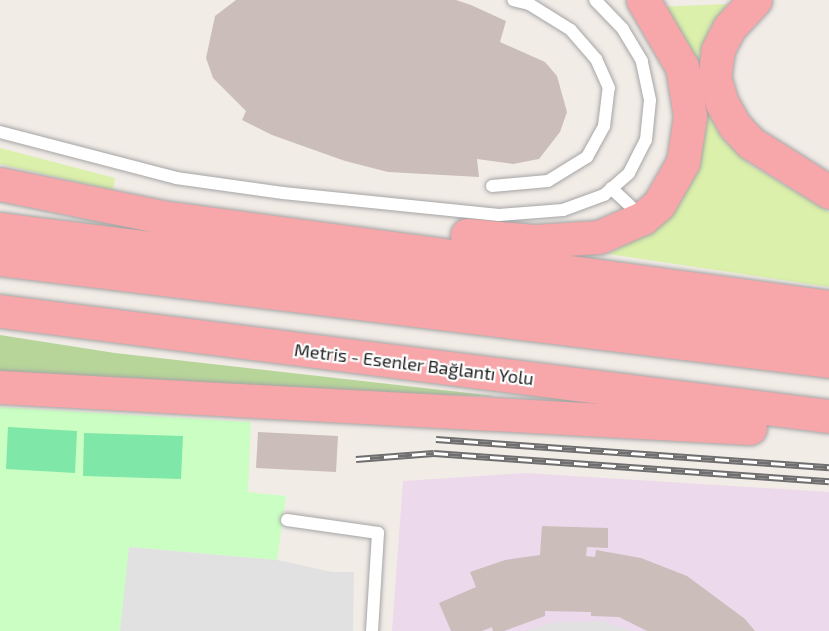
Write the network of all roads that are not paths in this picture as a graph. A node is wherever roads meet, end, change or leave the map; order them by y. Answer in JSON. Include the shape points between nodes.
{"nodes":[{"id":1,"x":513,"y":0,"type":"edge"},
{"id":2,"x":595,"y":0,"type":"edge"},
{"id":3,"x":643,"y":0,"type":"edge"},
{"id":4,"x":756,"y":0,"type":"edge"},
{"id":5,"x":0,"y":132,"type":"edge"},
{"id":6,"x":0,"y":184,"type":"edge"},
{"id":7,"x":492,"y":186,"type":"dead end"},
{"id":8,"x":612,"y":188,"type":"junction"},
{"id":9,"x":829,"y":192,"type":"edge"},
{"id":10,"x":162,"y":217,"type":"junction"},
{"id":11,"x":643,"y":218,"type":"junction"},
{"id":12,"x":0,"y":229,"type":"edge"},
{"id":13,"x":0,"y":259,"type":"edge"},
{"id":14,"x":829,"y":307,"type":"edge"},
{"id":15,"x":0,"y":311,"type":"edge"},
{"id":16,"x":829,"y":333,"type":"edge"},
{"id":17,"x":829,"y":361,"type":"edge"},
{"id":18,"x":0,"y":387,"type":"edge"},
{"id":19,"x":829,"y":416,"type":"edge"},
{"id":20,"x":829,"y":435,"type":"edge"},
{"id":21,"x":287,"y":520,"type":"dead end"},
{"id":22,"x":372,"y":631,"type":"edge"}],
"edges":[{"from":1,"to":7,"type":"lane","via":[[529,4],[571,30],[596,59],[609,88],[604,126],[587,157],[548,181]]},
{"from":2,"to":8,"type":"lane","via":[[623,29],[642,61],[650,100],[646,140],[628,173]]},
{"from":3,"to":11,"type":"highway","via":[[682,68],[690,116],[683,162],[659,204]]},
{"from":4,"to":9,"type":"highway","via":[[729,28],[718,50],[714,77],[722,103],[751,143]]},
{"from":5,"to":8,"type":"lane","via":[[176,178],[422,209],[499,215],[563,210],[604,195]]},
{"from":6,"to":10,"type":"highway"},
{"from":8,"to":11,"type":"lane"},
{"from":10,"to":11,"type":"highway","via":[[233,212],[279,214],[534,241],[599,237]]},
{"from":10,"to":14,"type":"highway"},
{"from":12,"to":16,"type":"highway"},
{"from":13,"to":17,"type":"highway"},
{"from":15,"to":19,"type":"highway","name":"Metris - Esenler Bağlantı Yolu"},
{"from":18,"to":20,"type":"highway","via":[[720,425]]},
{"from":21,"to":22,"type":"lane","via":[[378,532]]}]}
